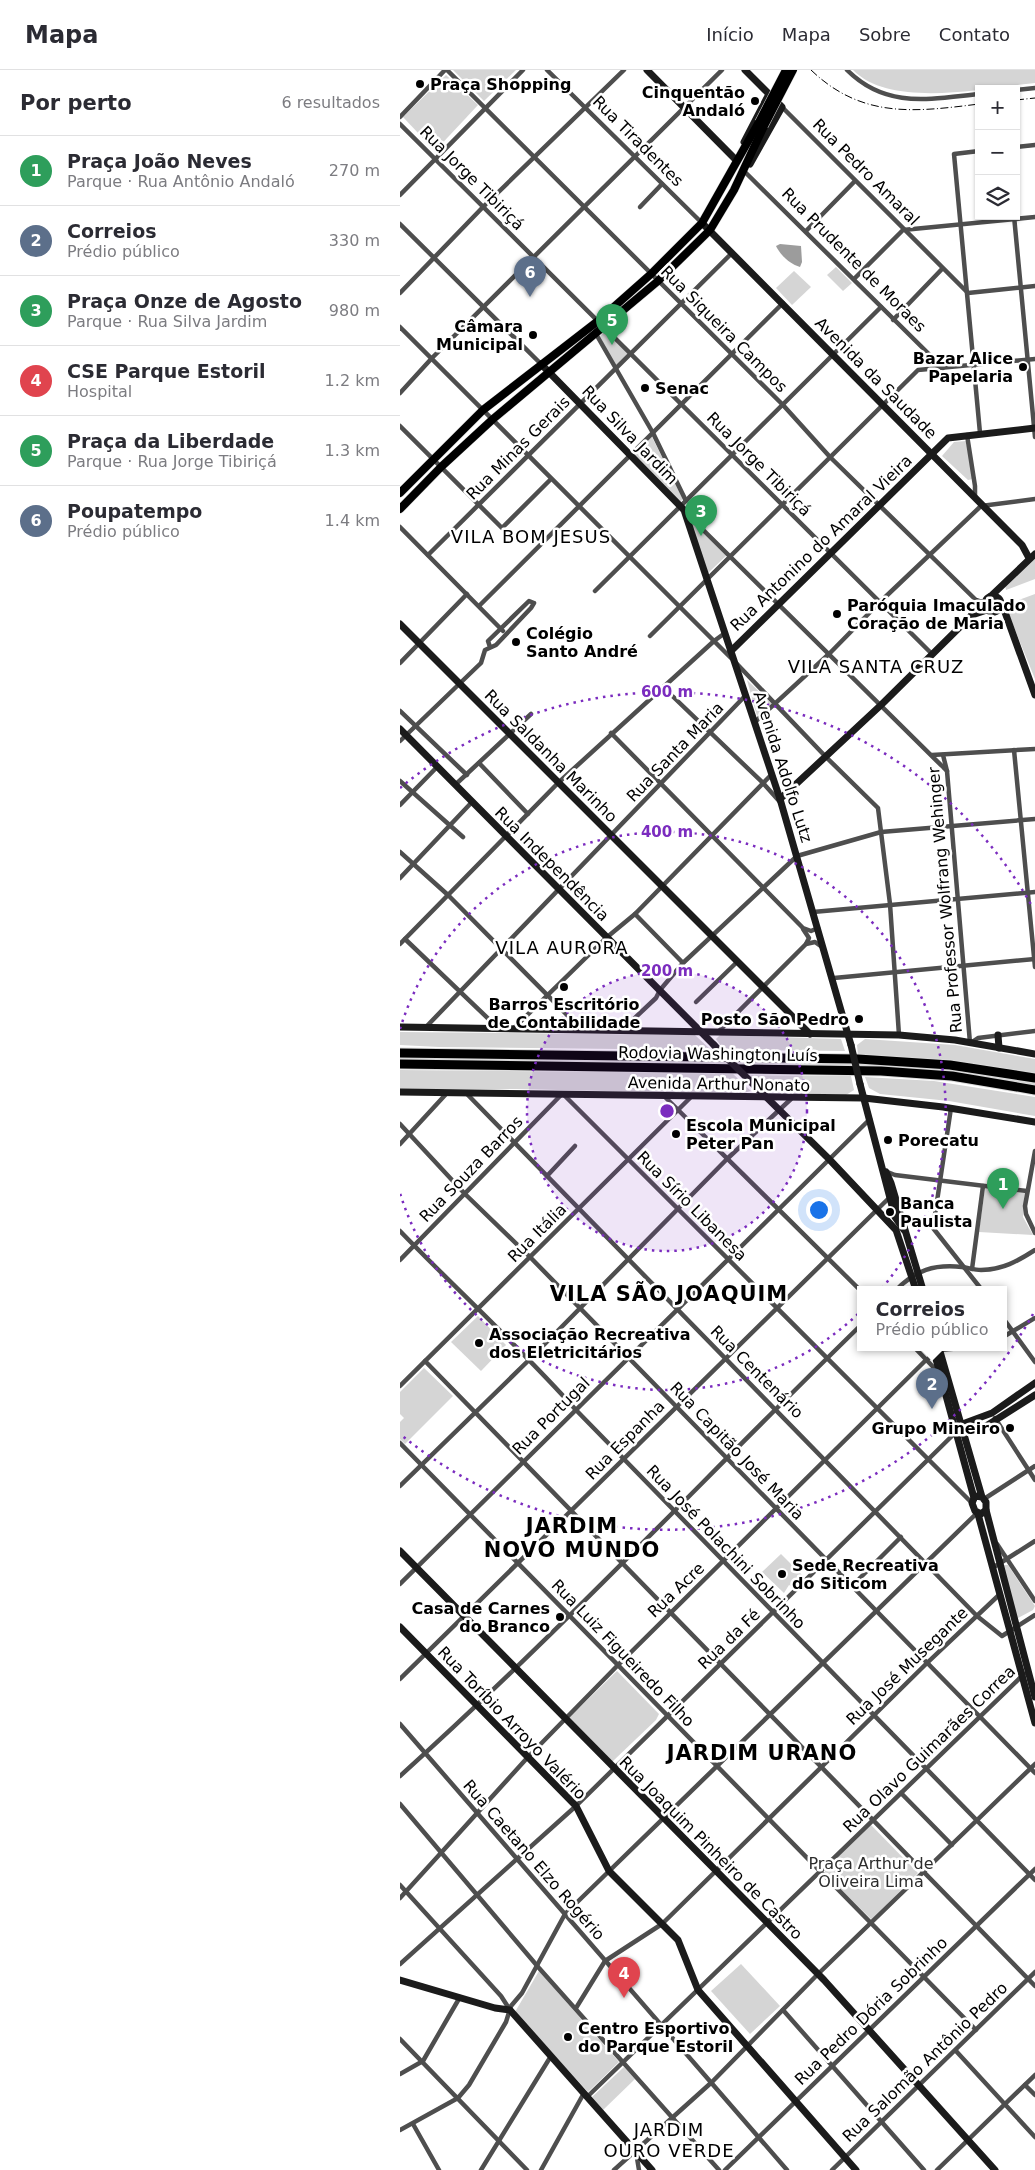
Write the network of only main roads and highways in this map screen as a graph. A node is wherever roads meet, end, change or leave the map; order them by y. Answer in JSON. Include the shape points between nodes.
{"nodes":[{"id":1,"x":786,"y":70,"type":"edge"},
{"id":2,"x":793,"y":70,"type":"edge"},
{"id":3,"x":762,"y":124,"type":"junction"},
{"id":4,"x":400,"y":493,"type":"edge"},
{"id":5,"x":400,"y":509,"type":"edge"},
{"id":6,"x":400,"y":1053,"type":"edge"},
{"id":7,"x":400,"y":1064,"type":"edge"},
{"id":8,"x":1035,"y":1078,"type":"edge"},
{"id":9,"x":1035,"y":1090,"type":"edge"}],
"edges":[{"from":1,"to":3,"type":"main road","bridge":true},
{"from":2,"to":3,"type":"main road","bridge":true},
{"from":3,"to":4,"type":"main road","via":[[702,223],[652,274],[598,321],[483,410]]},
{"from":3,"to":5,"type":"main road","via":[[734,190],[710,230],[658,281],[493,419]]},
{"from":6,"to":8,"type":"highway","name":"Rodovia Washington Luís","via":[[858,1058],[950,1064]]},
{"from":7,"to":9,"type":"highway","name":"Rodovia Washington Luís","via":[[881,1071],[952,1076]]}]}
